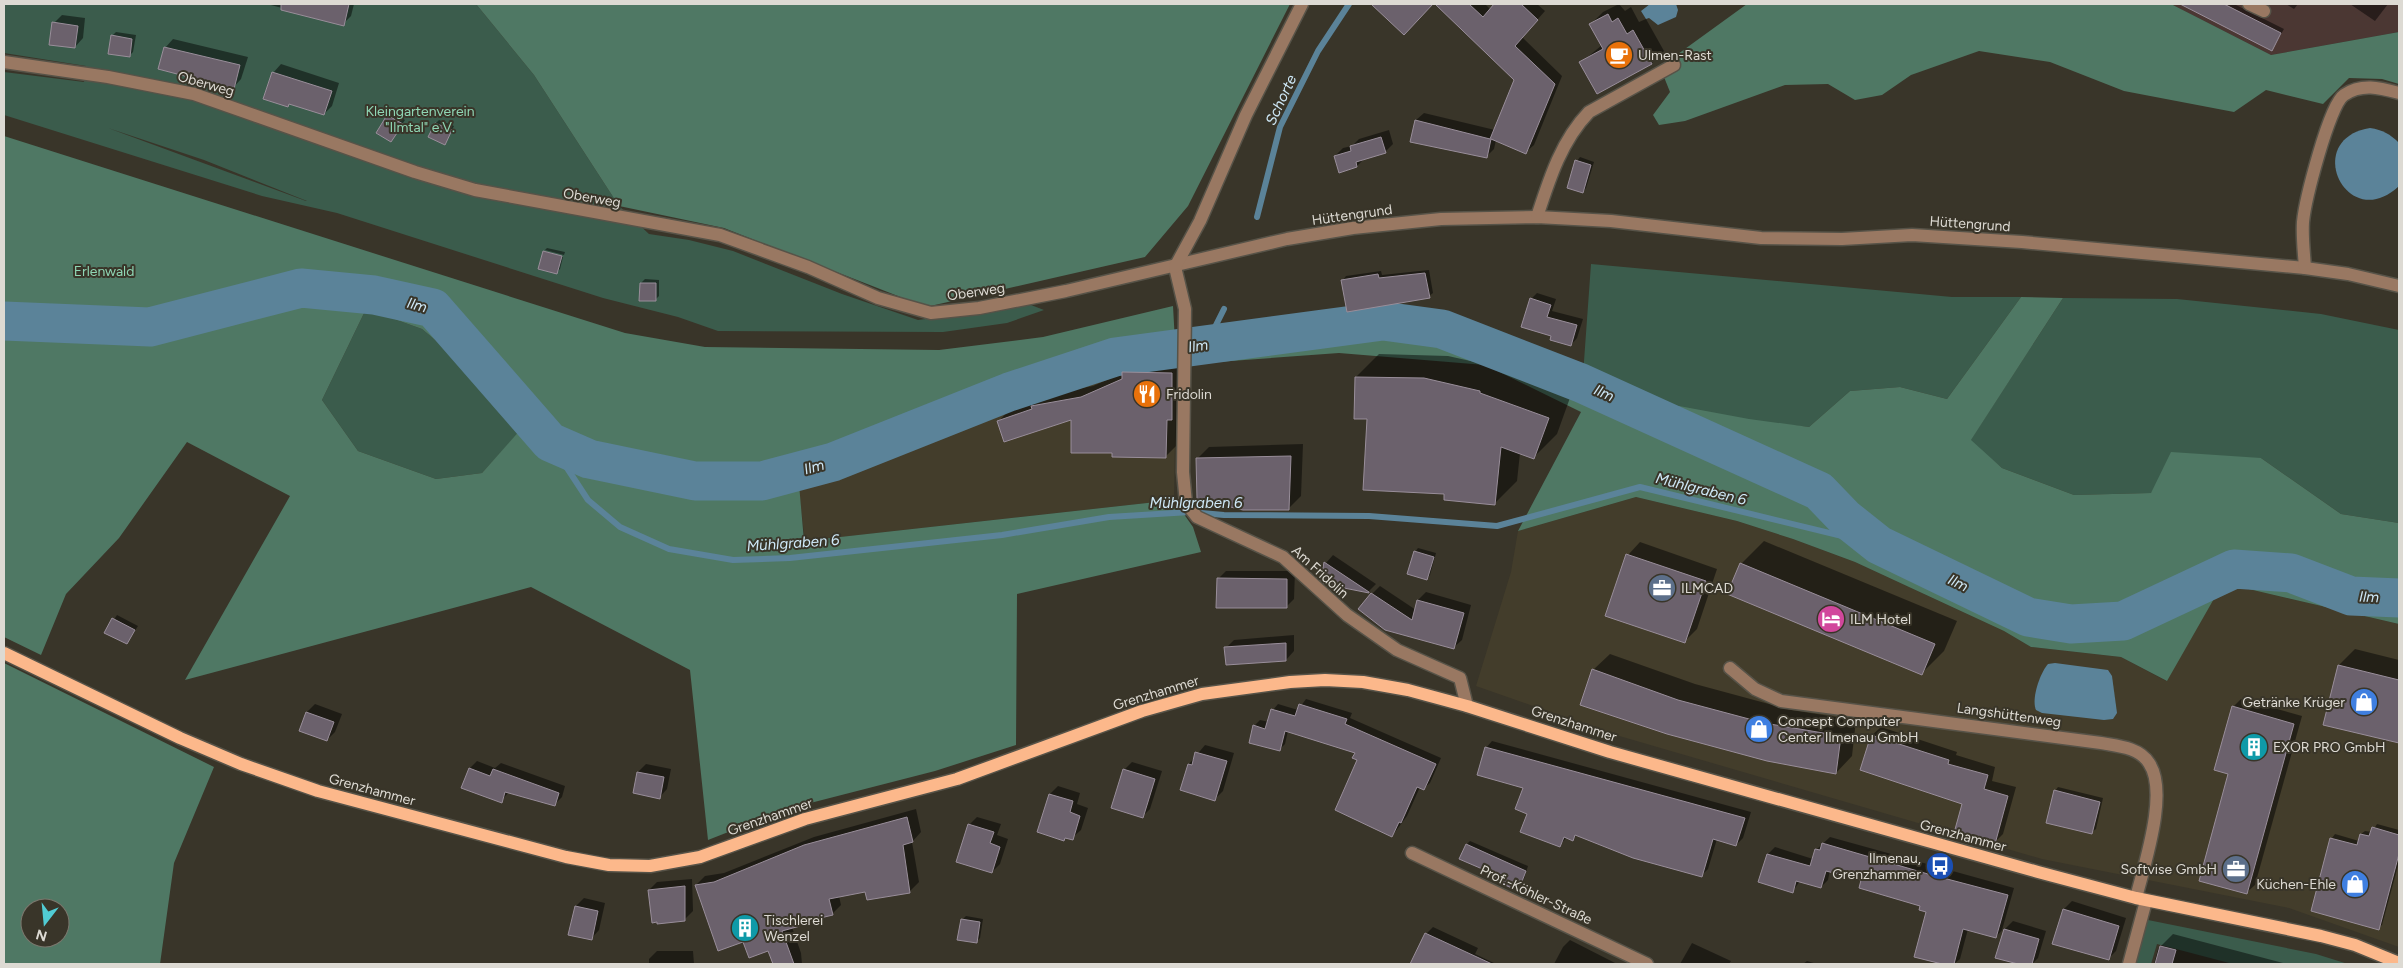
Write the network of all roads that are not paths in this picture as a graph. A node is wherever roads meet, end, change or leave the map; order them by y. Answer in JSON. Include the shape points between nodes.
{"nodes":[{"id":1,"x":1302,"y":4,"type":"edge"},
{"id":2,"x":2249,"y":4,"type":"edge"},
{"id":3,"x":2264,"y":11,"type":"dead end"},
{"id":4,"x":4,"y":62,"type":"edge"},
{"id":5,"x":1674,"y":65,"type":"dead end"},
{"id":6,"x":2399,"y":93,"type":"edge"},
{"id":7,"x":1537,"y":217,"type":"junction"},
{"id":8,"x":1175,"y":267,"type":"junction"},
{"id":9,"x":2305,"y":268,"type":"junction"},
{"id":10,"x":2399,"y":286,"type":"edge"},
{"id":11,"x":4,"y":653,"type":"edge"},
{"id":12,"x":1730,"y":668,"type":"dead end"},
{"id":13,"x":1467,"y":706,"type":"junction"},
{"id":14,"x":1412,"y":853,"type":"dead end"},
{"id":15,"x":2141,"y":899,"type":"junction"},
{"id":16,"x":1647,"y":964,"type":"edge"},
{"id":17,"x":2130,"y":964,"type":"edge"},
{"id":18,"x":2399,"y":964,"type":"edge"}],
"edges":[{"from":1,"to":8,"type":"street"},
{"from":2,"to":3,"type":"street"},
{"from":4,"to":8,"type":"street","name":"Oberweg","via":[[194,94],[475,190],[720,235],[808,267],[878,298],[931,313],[979,308]]},
{"from":5,"to":7,"type":"street","via":[[1589,112],[1552,169]]},
{"from":6,"to":9,"type":"street","via":[[2359,88],[2342,96],[2332,113],[2304,219]]},
{"from":7,"to":8,"type":"street","name":"Hüttengrund","via":[[1441,220],[1353,228],[1287,239]]},
{"from":7,"to":9,"type":"street","name":"Hüttengrund","via":[[1611,221],[1761,238],[1842,239],[1912,235],[1994,240]]},
{"from":8,"to":13,"type":"street","name":"Am Fridolin","via":[[1185,309],[1183,472],[1186,503],[1197,517],[1283,557],[1320,593],[1370,633],[1397,650],[1460,678]]},
{"from":9,"to":10,"type":"street","name":"Hüttengrund"},
{"from":11,"to":13,"type":"main road","name":"Grenzhammer","via":[[180,738],[242,764],[336,796],[566,857],[609,865],[650,866],[700,857],[805,819],[957,779],[1142,711],[1202,694],[1325,680],[1363,682],[1408,690]]},
{"from":12,"to":15,"type":"street","name":"Langshüttenweg","via":[[1755,689],[1781,700],[2101,743],[2128,748],[2140,754],[2149,762],[2157,781]]},
{"from":13,"to":15,"type":"main road","name":"Grenzhammer","via":[[1610,752]]},
{"from":14,"to":16,"type":"street","name":"Prof.-Köhler-Straße"},
{"from":15,"to":17,"type":"street","name":"Langshüttenweg"},
{"from":15,"to":18,"type":"main road","name":"Grenzhammer","via":[[2321,936],[2355,945]]}]}
